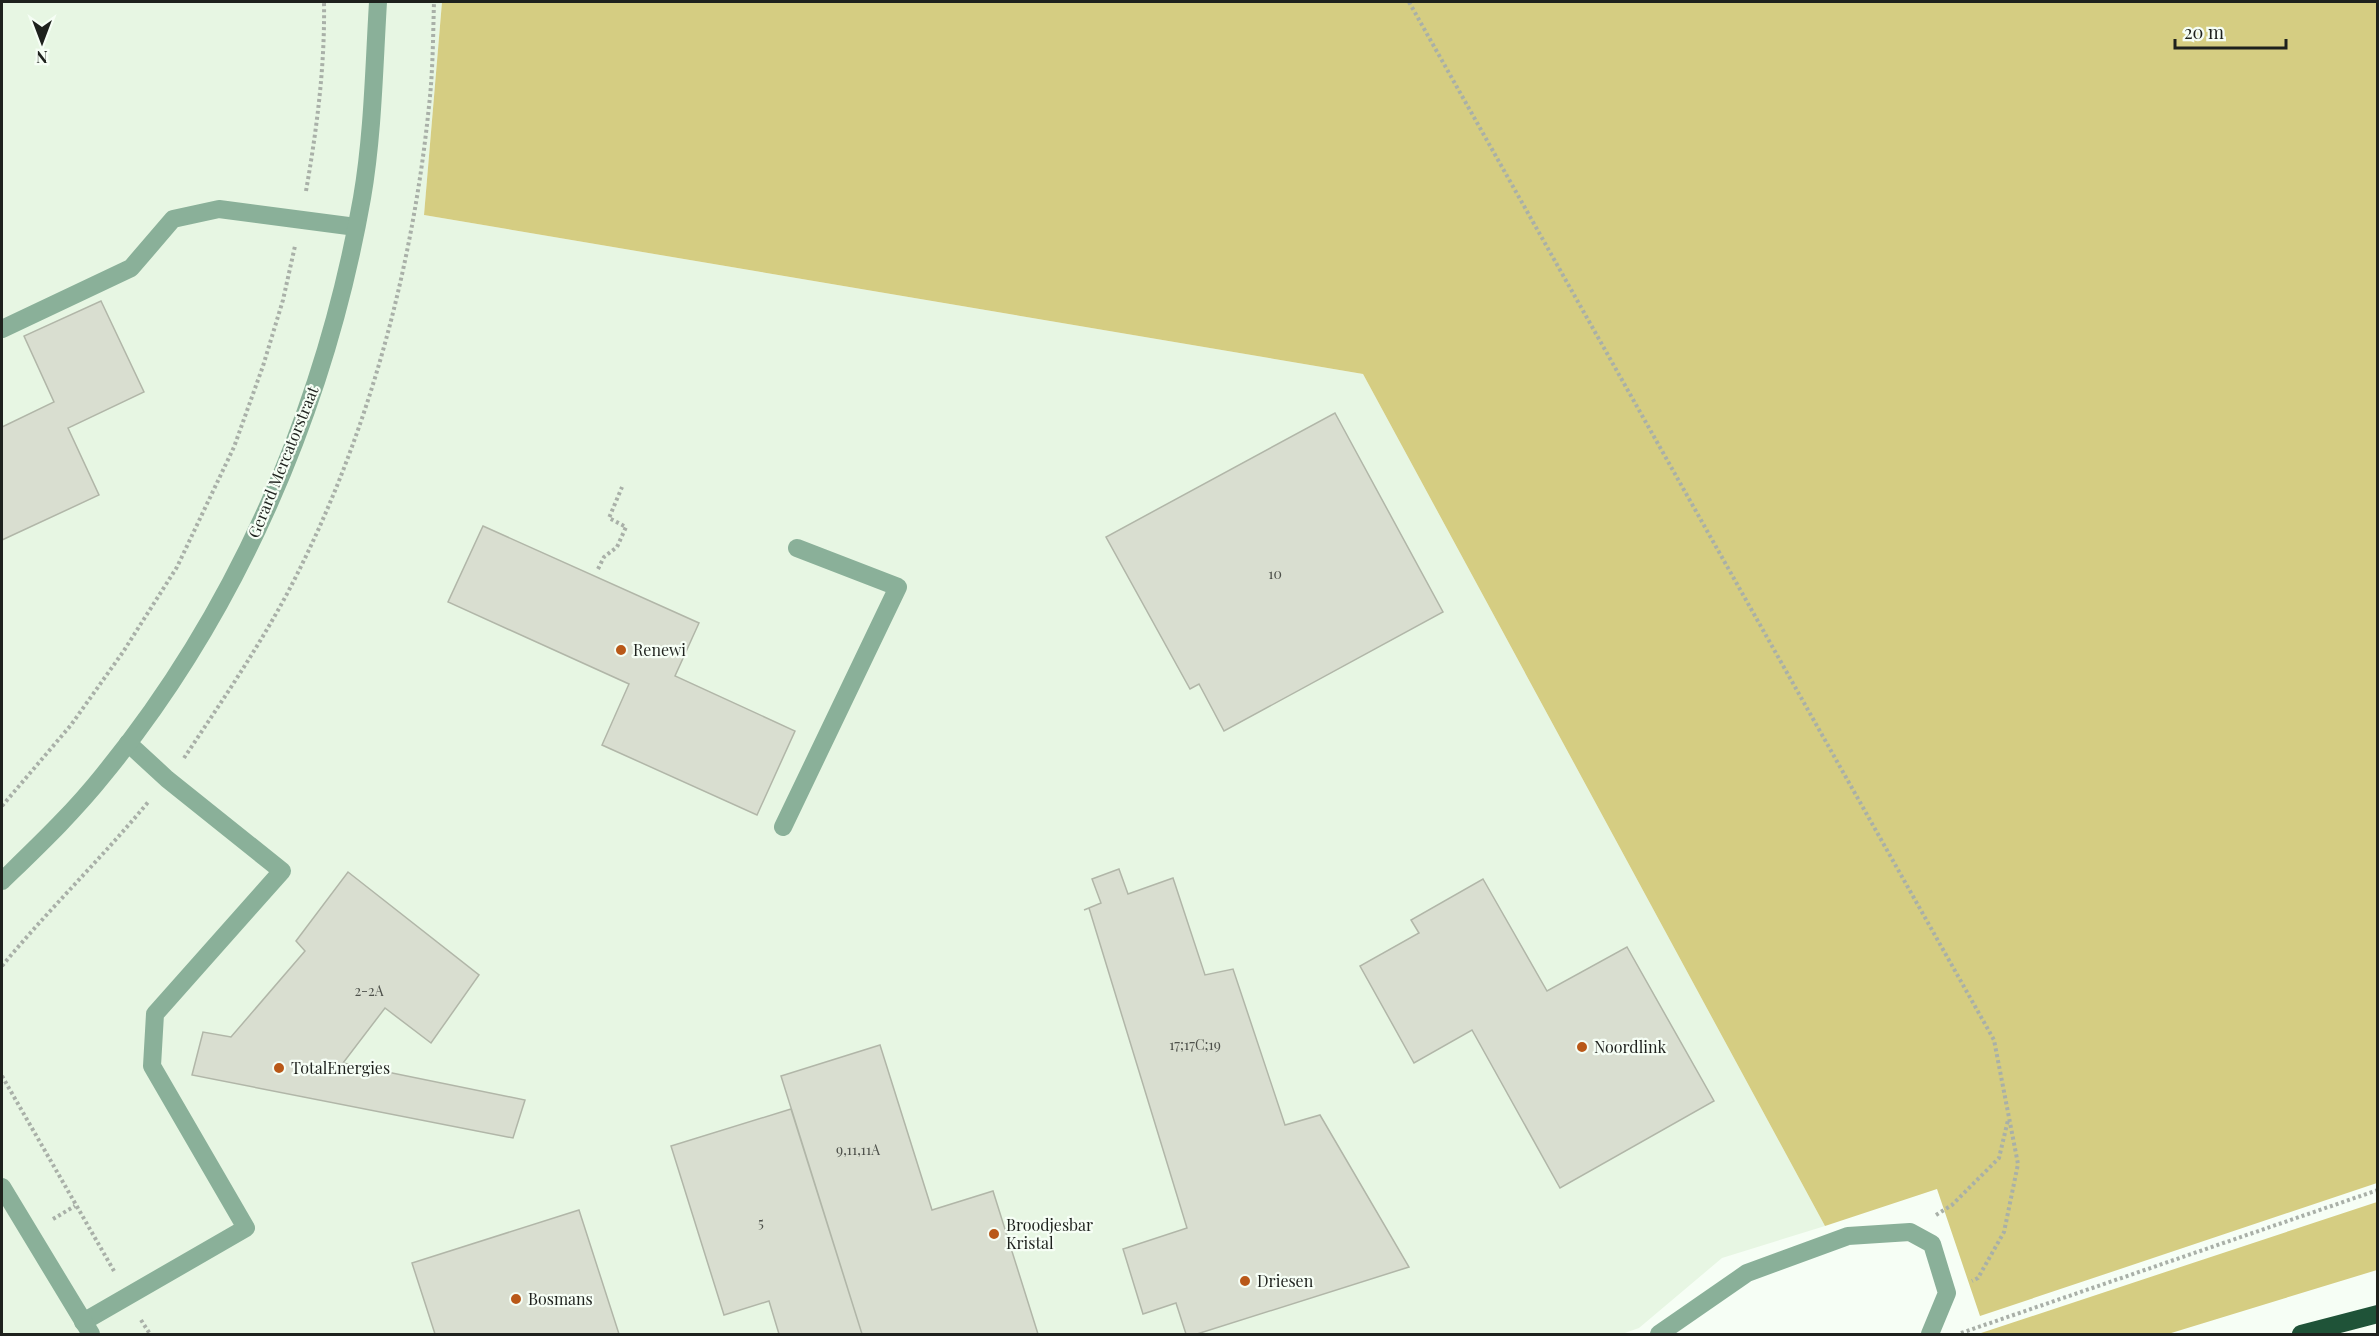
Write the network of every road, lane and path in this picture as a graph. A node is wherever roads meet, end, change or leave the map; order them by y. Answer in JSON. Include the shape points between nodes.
{"nodes":[{"id":1,"x":324,"y":2,"type":"edge"},
{"id":2,"x":378,"y":2,"type":"edge"},
{"id":3,"x":1409,"y":2,"type":"edge"},
{"id":4,"x":301,"y":221,"type":"junction"},
{"id":5,"x":356,"y":227,"type":"junction"},
{"id":6,"x":2,"y":329,"type":"edge"},
{"id":7,"x":622,"y":487,"type":"dead end"},
{"id":8,"x":797,"y":548,"type":"dead end"},
{"id":9,"x":598,"y":569,"type":"dead end"},
{"id":10,"x":128,"y":743,"type":"junction"},
{"id":11,"x":2,"y":806,"type":"edge"},
{"id":12,"x":783,"y":827,"type":"dead end"},
{"id":13,"x":2,"y":881,"type":"edge"},
{"id":14,"x":2,"y":1076,"type":"edge"},
{"id":15,"x":2009,"y":1116,"type":"junction"},
{"id":16,"x":2,"y":1187,"type":"edge"},
{"id":17,"x":2378,"y":1190,"type":"edge"},
{"id":18,"x":1910,"y":1232,"type":"junction"},
{"id":19,"x":1947,"y":1293,"type":"junction"},
{"id":20,"x":128,"y":1297,"type":"junction"},
{"id":21,"x":2378,"y":1314,"type":"edge"},
{"id":22,"x":87,"y":1328,"type":"edge"},
{"id":23,"x":150,"y":1335,"type":"edge"},
{"id":24,"x":1659,"y":1335,"type":"edge"},
{"id":25,"x":1930,"y":1335,"type":"edge"},
{"id":26,"x":1956,"y":1335,"type":"edge"},
{"id":27,"x":2301,"y":1335,"type":"edge"}],
"edges":[{"from":1,"to":4,"type":"path","via":[[319,112]]},
{"from":2,"to":5,"type":"street","name":"Gerard Mercatorstraat","via":[[371,124]]},
{"from":3,"to":15,"type":"path","via":[[1994,1040]]},
{"from":4,"to":5,"type":"street"},
{"from":4,"to":6,"type":"street","via":[[219,209],[173,219],[131,268]]},
{"from":4,"to":11,"type":"path","via":[[283,300],[234,447],[177,567],[71,725]]},
{"from":5,"to":10,"type":"street","name":"Gerard Mercatorstraat","via":[[315,382],[255,537],[187,661]]},
{"from":7,"to":9,"type":"path","via":[[609,518],[626,527],[617,547],[604,557]]},
{"from":8,"to":12,"type":"street","via":[[897,587]]},
{"from":10,"to":13,"type":"street","name":"Gerard Mercatorstraat","via":[[53,830]]},
{"from":10,"to":20,"type":"street","via":[[282,871],[155,1014],[152,1066],[246,1228]]},
{"from":14,"to":20,"type":"path"},
{"from":15,"to":18,"type":"path","via":[[1999,1158],[1952,1204]]},
{"from":15,"to":19,"type":"path","via":[[2018,1164],[2004,1232],[1978,1278]]},
{"from":16,"to":22,"type":"street"},
{"from":17,"to":26,"type":"path"},
{"from":18,"to":19,"type":"street","via":[[1932,1244]]},
{"from":18,"to":24,"type":"street","via":[[1848,1236],[1747,1273]]},
{"from":19,"to":25,"type":"street"},
{"from":20,"to":22,"type":"street"},
{"from":20,"to":23,"type":"path"},
{"from":21,"to":27,"type":"highway"}]}
